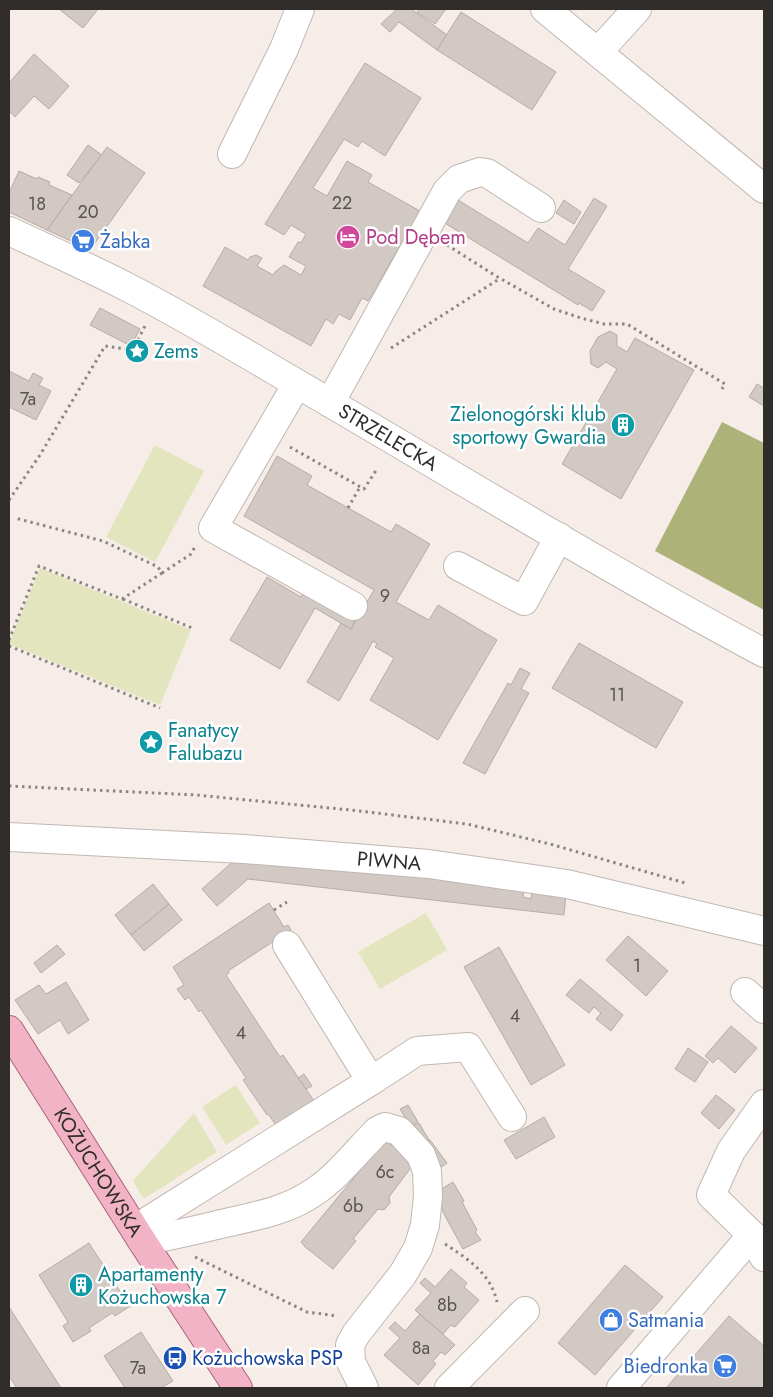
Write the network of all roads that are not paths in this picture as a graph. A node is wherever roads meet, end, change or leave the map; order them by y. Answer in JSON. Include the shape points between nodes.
{"nodes":[{"id":1,"x":300,"y":9,"type":"edge"},
{"id":2,"x":543,"y":9,"type":"edge"},
{"id":3,"x":637,"y":9,"type":"edge"},
{"id":4,"x":598,"y":52,"type":"junction"},
{"id":5,"x":232,"y":154,"type":"dead end"},
{"id":6,"x":764,"y":189,"type":"edge"},
{"id":7,"x":541,"y":208,"type":"dead end"},
{"id":8,"x":9,"y":231,"type":"edge"},
{"id":9,"x":298,"y":384,"type":"junction"},
{"id":10,"x":330,"y":403,"type":"junction"},
{"id":11,"x":559,"y":537,"type":"junction"},
{"id":12,"x":458,"y":566,"type":"dead end"},
{"id":13,"x":353,"y":606,"type":"dead end"},
{"id":14,"x":764,"y":653,"type":"edge"},
{"id":15,"x":9,"y":837,"type":"edge"},
{"id":16,"x":764,"y":931,"type":"edge"},
{"id":17,"x":287,"y":945,"type":"dead end"},
{"id":18,"x":10,"y":1037,"type":"edge"},
{"id":19,"x":371,"y":1081,"type":"junction"},
{"id":20,"x":764,"y":1104,"type":"edge"},
{"id":21,"x":512,"y":1117,"type":"dead end"},
{"id":22,"x":138,"y":1235,"type":"junction"},
{"id":23,"x":758,"y":1246,"type":"edge"},
{"id":24,"x":525,"y":1311,"type":"dead end"},
{"id":25,"x":238,"y":1388,"type":"edge"},
{"id":26,"x":364,"y":1388,"type":"edge"},
{"id":27,"x":449,"y":1388,"type":"edge"},
{"id":28,"x":621,"y":1388,"type":"edge"}],
"edges":[{"from":1,"to":5,"type":"street"},
{"from":2,"to":4,"type":"street"},
{"from":3,"to":4,"type":"street"},
{"from":4,"to":6,"type":"street"},
{"from":7,"to":10,"type":"street","via":[[487,173],[459,179],[447,191]]},
{"from":8,"to":9,"type":"street","name":"STRZELECKA","via":[[128,288]]},
{"from":9,"to":10,"type":"street","name":"STRZELECKA"},
{"from":9,"to":13,"type":"street","via":[[214,528]]},
{"from":10,"to":11,"type":"street","name":"STRZELECKA"},
{"from":11,"to":12,"type":"street","via":[[524,601]]},
{"from":11,"to":14,"type":"street","name":"STRZELECKA"},
{"from":15,"to":16,"type":"street","name":"PIWNA","via":[[244,849],[429,864],[567,884]]},
{"from":17,"to":19,"type":"street"},
{"from":18,"to":22,"type":"main road","name":"KOŻUCHOWSKA"},
{"from":19,"to":21,"type":"street","via":[[417,1050],[468,1046]]},
{"from":19,"to":22,"type":"street"},
{"from":20,"to":23,"type":"street","via":[[731,1151],[711,1195]]},
{"from":22,"to":25,"type":"main road","name":"KOŻUCHOWSKA"},
{"from":22,"to":26,"type":"street","via":[[162,1238],[296,1203],[331,1178],[377,1131],[385,1127],[399,1131],[421,1155],[427,1171],[424,1230],[403,1274],[350,1345],[351,1362]]},
{"from":23,"to":28,"type":"street"},
{"from":24,"to":27,"type":"street"}]}
